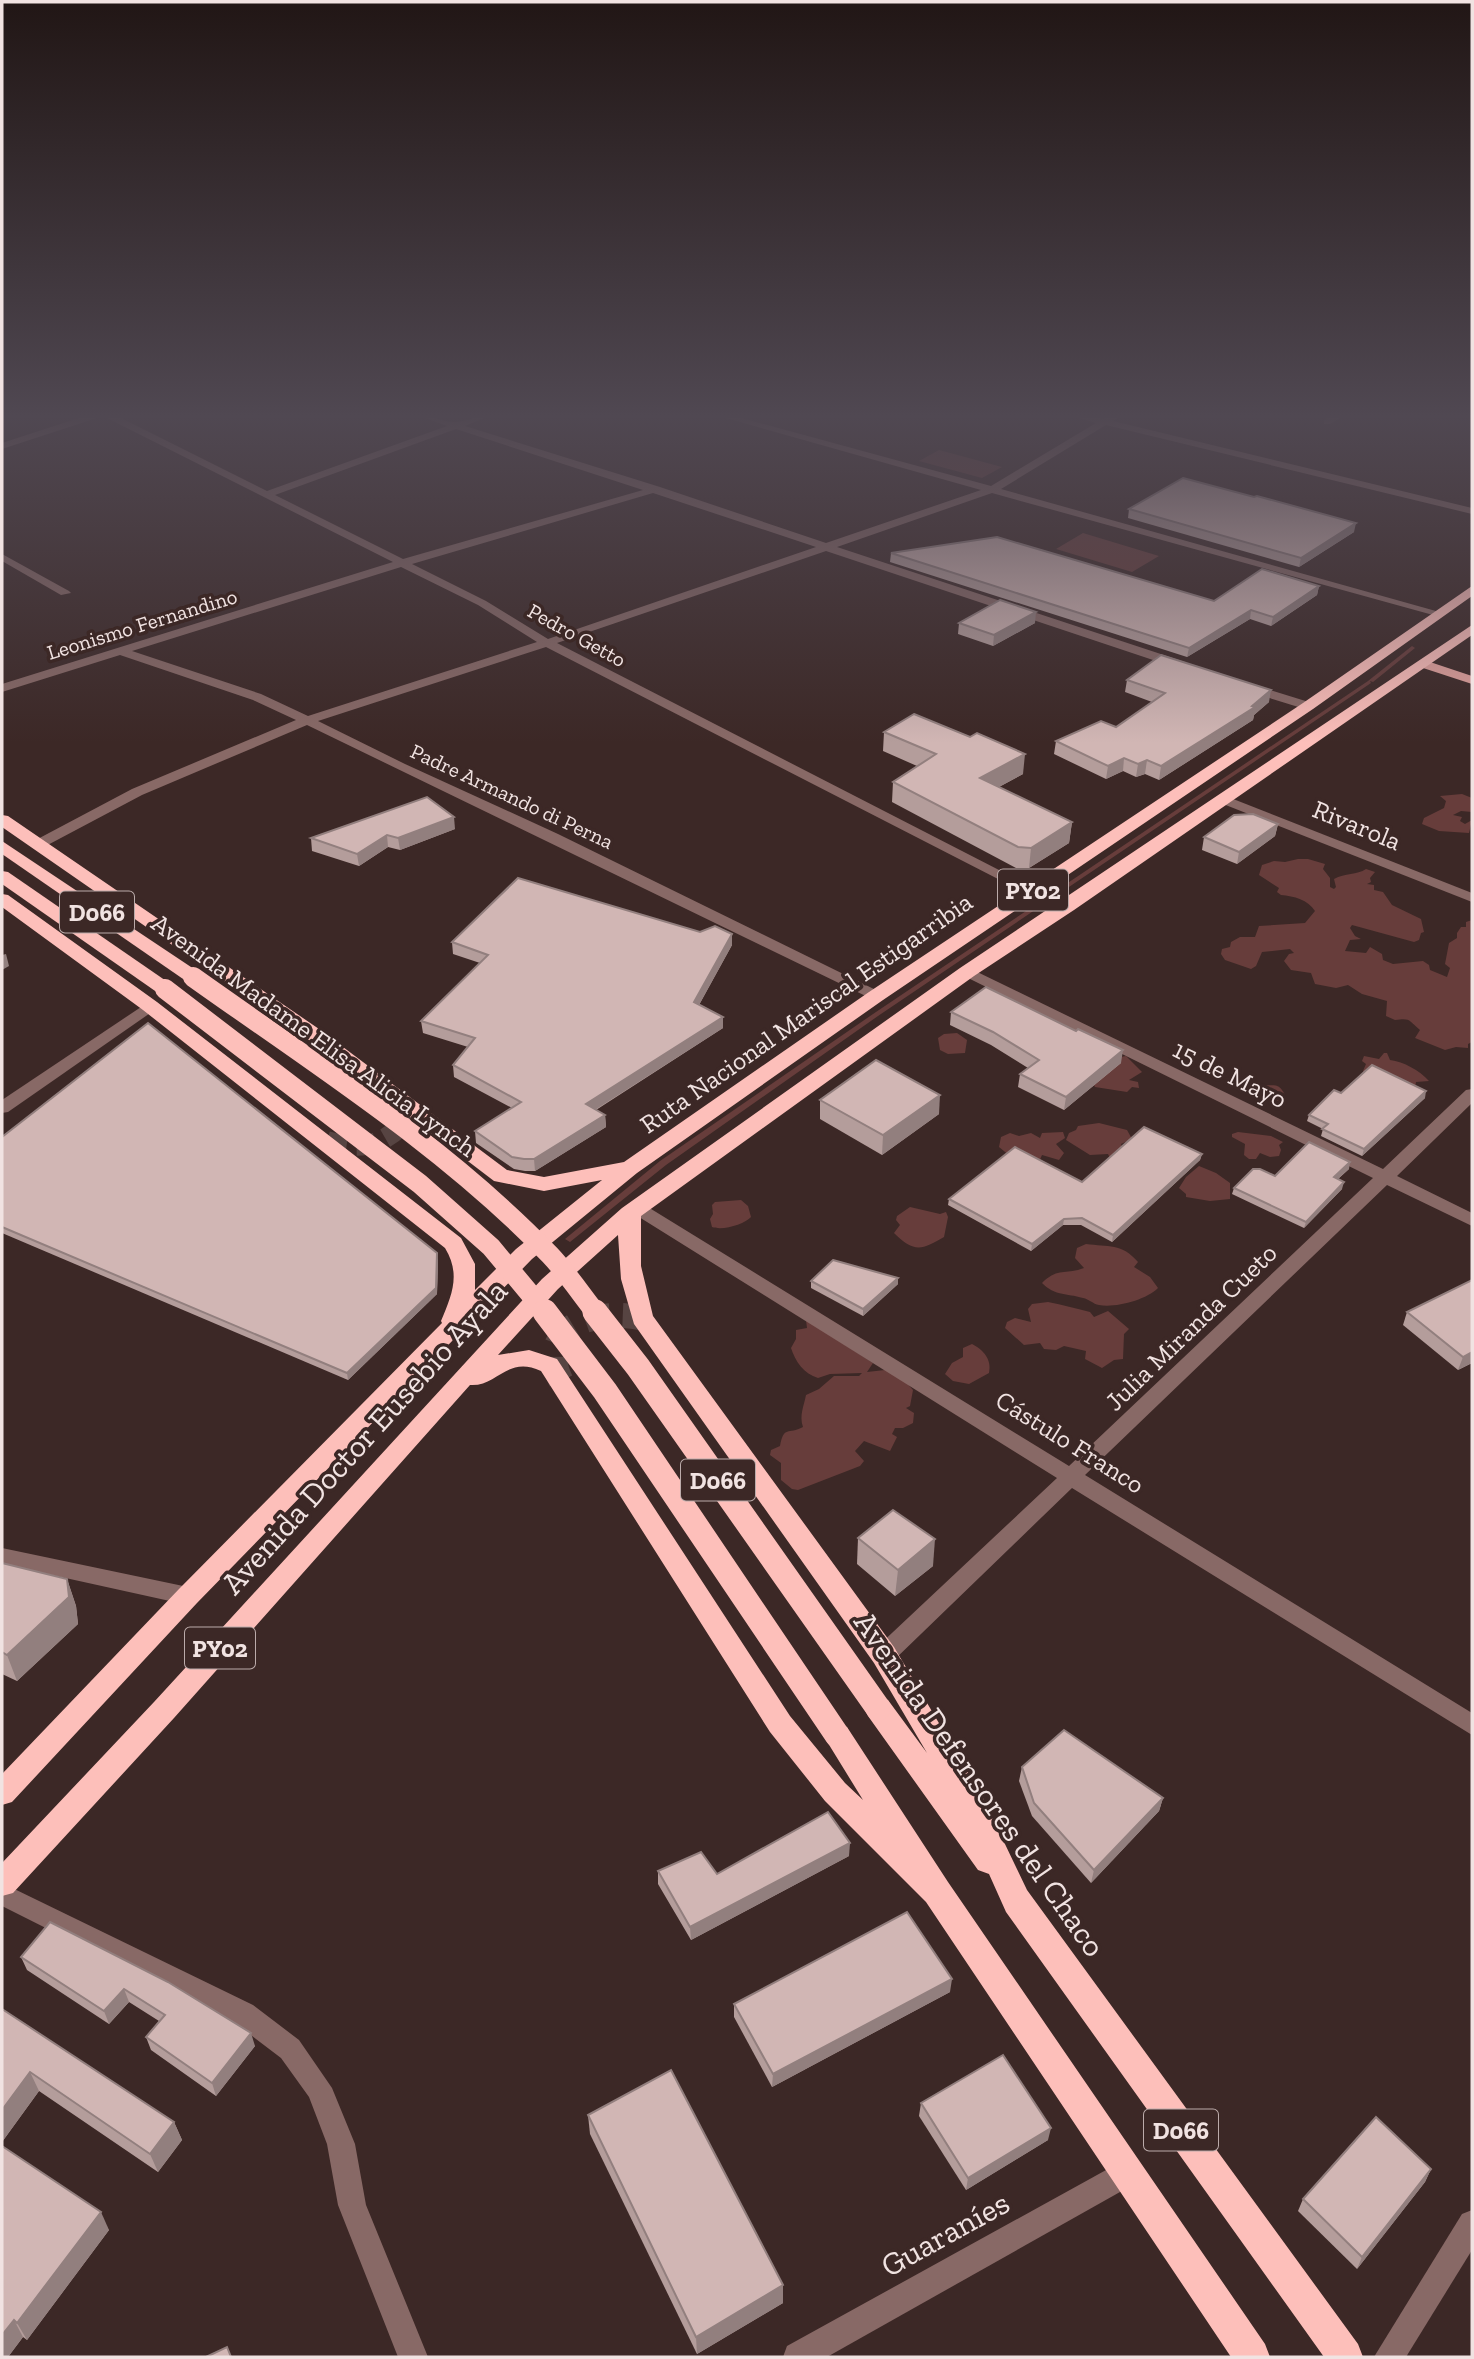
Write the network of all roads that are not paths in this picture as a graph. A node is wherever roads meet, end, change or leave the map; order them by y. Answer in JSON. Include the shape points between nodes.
{"nodes":[{"id":1,"x":322,"y":523,"type":"edge"},
{"id":2,"x":539,"y":523,"type":"edge"},
{"id":3,"x":754,"y":523,"type":"edge"},
{"id":4,"x":897,"y":523,"type":"edge"},
{"id":5,"x":1112,"y":523,"type":"edge"},
{"id":6,"x":825,"y":548,"type":"junction"},
{"id":7,"x":2,"y":556,"type":"edge"},
{"id":8,"x":402,"y":563,"type":"junction"},
{"id":9,"x":1472,"y":590,"type":"edge"},
{"id":10,"x":65,"y":593,"type":"dead end"},
{"id":11,"x":1437,"y":613,"type":"junction"},
{"id":12,"x":1472,"y":629,"type":"edge"},
{"id":13,"x":1411,"y":632,"type":"junction"},
{"id":14,"x":547,"y":643,"type":"junction"},
{"id":15,"x":1451,"y":644,"type":"junction"},
{"id":16,"x":123,"y":652,"type":"junction"},
{"id":17,"x":1424,"y":664,"type":"junction"},
{"id":18,"x":1191,"y":668,"type":"edge"},
{"id":19,"x":1472,"y":680,"type":"edge"},
{"id":20,"x":1243,"y":685,"type":"edge"},
{"id":21,"x":2,"y":688,"type":"edge"},
{"id":22,"x":1308,"y":706,"type":"junction"},
{"id":23,"x":307,"y":720,"type":"junction"},
{"id":24,"x":1223,"y":799,"type":"junction"},
{"id":25,"x":2,"y":820,"type":"edge"},
{"id":26,"x":37,"y":845,"type":"junction"},
{"id":27,"x":2,"y":846,"type":"edge"},
{"id":28,"x":2,"y":876,"type":"edge"},
{"id":29,"x":1031,"y":892,"type":"junction"},
{"id":30,"x":1472,"y":898,"type":"edge"},
{"id":31,"x":2,"y":899,"type":"edge"},
{"id":32,"x":967,"y":972,"type":"junction"},
{"id":33,"x":876,"y":996,"type":"junction"},
{"id":34,"x":149,"y":1006,"type":"junction"},
{"id":35,"x":1472,"y":1094,"type":"edge"},
{"id":36,"x":2,"y":1108,"type":"edge"},
{"id":37,"x":630,"y":1168,"type":"junction"},
{"id":38,"x":1385,"y":1177,"type":"junction"},
{"id":39,"x":634,"y":1210,"type":"junction"},
{"id":40,"x":1472,"y":1220,"type":"edge"},
{"id":41,"x":524,"y":1254,"type":"joint"},
{"id":42,"x":551,"y":1256,"type":"joint"},
{"id":43,"x":539,"y":1287,"type":"junction"},
{"id":44,"x":447,"y":1333,"type":"junction"},
{"id":45,"x":433,"y":1410,"type":"junction"},
{"id":46,"x":1072,"y":1476,"type":"junction"},
{"id":47,"x":2,"y":1556,"type":"edge"},
{"id":48,"x":188,"y":1596,"type":"junction"},
{"id":49,"x":884,"y":1655,"type":"junction"},
{"id":50,"x":1472,"y":1725,"type":"edge"},
{"id":51,"x":2,"y":1793,"type":"edge"},
{"id":52,"x":2,"y":1882,"type":"edge"},
{"id":53,"x":937,"y":1892,"type":"junction"},
{"id":54,"x":2,"y":1894,"type":"edge"},
{"id":55,"x":1017,"y":1902,"type":"junction"},
{"id":56,"x":1126,"y":2173,"type":"junction"},
{"id":57,"x":1472,"y":2224,"type":"edge"},
{"id":58,"x":413,"y":2357,"type":"edge"},
{"id":59,"x":798,"y":2357,"type":"edge"},
{"id":60,"x":1252,"y":2357,"type":"edge"},
{"id":61,"x":1345,"y":2357,"type":"edge"},
{"id":62,"x":1389,"y":2357,"type":"edge"}],
"edges":[{"from":1,"to":8,"type":"street","name":"Pedro Getto"},
{"from":2,"to":8,"type":"street","name":"Leonismo Fernandino"},
{"from":3,"to":6,"type":"street"},
{"from":4,"to":6,"type":"street"},
{"from":5,"to":11,"type":"street"},
{"from":6,"to":14,"type":"street"},
{"from":6,"to":18,"type":"street"},
{"from":7,"to":10,"type":"street"},
{"from":8,"to":14,"type":"street","name":"Pedro Getto","via":[[482,603]]},
{"from":8,"to":16,"type":"street","name":"Leonismo Fernandino"},
{"from":9,"to":11,"type":"highway","name":"Ruta Nacional Mariscal Estigarribia","number":"PY02"},
{"from":11,"to":13,"type":"highway","name":"Ruta Nacional Mariscal Estigarribia","number":"PY02"},
{"from":12,"to":15,"type":"highway","number":"PY02"},
{"from":13,"to":15,"type":"highway"},
{"from":13,"to":22,"type":"highway","name":"Ruta Nacional Mariscal Estigarribia","number":"PY02"},
{"from":14,"to":23,"type":"street"},
{"from":14,"to":29,"type":"street","name":"Pedro Getto"},
{"from":15,"to":17,"type":"highway","number":"PY02"},
{"from":16,"to":21,"type":"street","name":"Leonismo Fernandino"},
{"from":16,"to":23,"type":"street","name":"Padre Armando di Perna","via":[[257,697]]},
{"from":17,"to":19,"type":"main road"},
{"from":17,"to":24,"type":"highway","number":"PY02"},
{"from":20,"to":22,"type":"street"},
{"from":22,"to":29,"type":"highway","name":"Ruta Nacional Mariscal Estigarribia","number":"PY02"},
{"from":23,"to":26,"type":"street","via":[[137,792]]},
{"from":23,"to":33,"type":"street","name":"Padre Armando di Perna"},
{"from":24,"to":30,"type":"street","name":"Rivarola"},
{"from":24,"to":32,"type":"highway","number":"PY02"},
{"from":25,"to":26,"type":"highway"},
{"from":26,"to":37,"type":"highway","via":[[312,1033],[501,1176],[544,1184]]},
{"from":27,"to":42,"type":"highway","name":"Avenida Madame Elisa Alicia Lynch","number":"D066","bridge":true,"via":[[422,1140]]},
{"from":28,"to":43,"type":"highway","name":"Avenida Madame Elisa Alicia Lynch","number":"D066","bridge":true,"via":[[165,989],[420,1184]]},
{"from":29,"to":33,"type":"highway","name":"Ruta Nacional Mariscal Estigarribia","number":"PY02"},
{"from":31,"to":34,"type":"highway"},
{"from":32,"to":38,"type":"street","name":"15 de Mayo"},
{"from":32,"to":39,"type":"highway","number":"PY02"},
{"from":33,"to":37,"type":"highway","name":"Ruta Nacional Mariscal Estigarribia","number":"PY02"},
{"from":34,"to":36,"type":"street"},
{"from":34,"to":44,"type":"highway","via":[[453,1243],[466,1260],[467,1281]]},
{"from":35,"to":38,"type":"street","name":"Julia Miranda Cueto"},
{"from":37,"to":41,"type":"highway","name":"Ruta Nacional Mariscal Estigarribia","number":"PY02"},
{"from":38,"to":40,"type":"street","name":"15 de Mayo"},
{"from":38,"to":46,"type":"street","name":"Julia Miranda Cueto"},
{"from":39,"to":43,"type":"highway","number":"PY02"},
{"from":39,"to":46,"type":"street","name":"Cástulo Franco"},
{"from":39,"to":49,"type":"highway","via":[[628,1265],[642,1318]]},
{"from":41,"to":44,"type":"highway","name":"Avenida Doctor Eusebio Ayala","number":"PY02"},
{"from":42,"to":55,"type":"highway","name":"Avenida Defensores del Chaco","number":"D066","bridge":true,"via":[[638,1367]]},
{"from":43,"to":45,"type":"highway","name":"Avenida Doctor Eusebio Ayala","number":"PY02"},
{"from":43,"to":53,"type":"highway","number":"D066","bridge":true},
{"from":44,"to":48,"type":"highway","name":"Avenida Doctor Eusebio Ayala","number":"PY02"},
{"from":45,"to":52,"type":"highway","name":"Avenida Doctor Eusebio Ayala","number":"PY02","via":[[164,1710]]},
{"from":45,"to":53,"type":"highway","via":[[494,1364],[509,1358],[538,1359],[549,1365],[780,1724],[835,1792]]},
{"from":46,"to":49,"type":"street","name":"Julia Miranda Cueto"},
{"from":46,"to":50,"type":"street","name":"Cástulo Franco"},
{"from":47,"to":48,"type":"street"},
{"from":48,"to":51,"type":"highway","name":"Avenida Doctor Eusebio Ayala","number":"PY02"},
{"from":49,"to":55,"type":"highway","via":[[972,1805]]},
{"from":53,"to":56,"type":"highway","number":"D066"},
{"from":54,"to":58,"type":"street","via":[[244,2014],[290,2049],[319,2088],[341,2144],[352,2205]]},
{"from":55,"to":61,"type":"highway","name":"Avenida Defensores del Chaco","number":"D066"},
{"from":56,"to":59,"type":"street","name":"Guaraníes"},
{"from":56,"to":60,"type":"highway","number":"D066"},
{"from":57,"to":62,"type":"street"}]}
